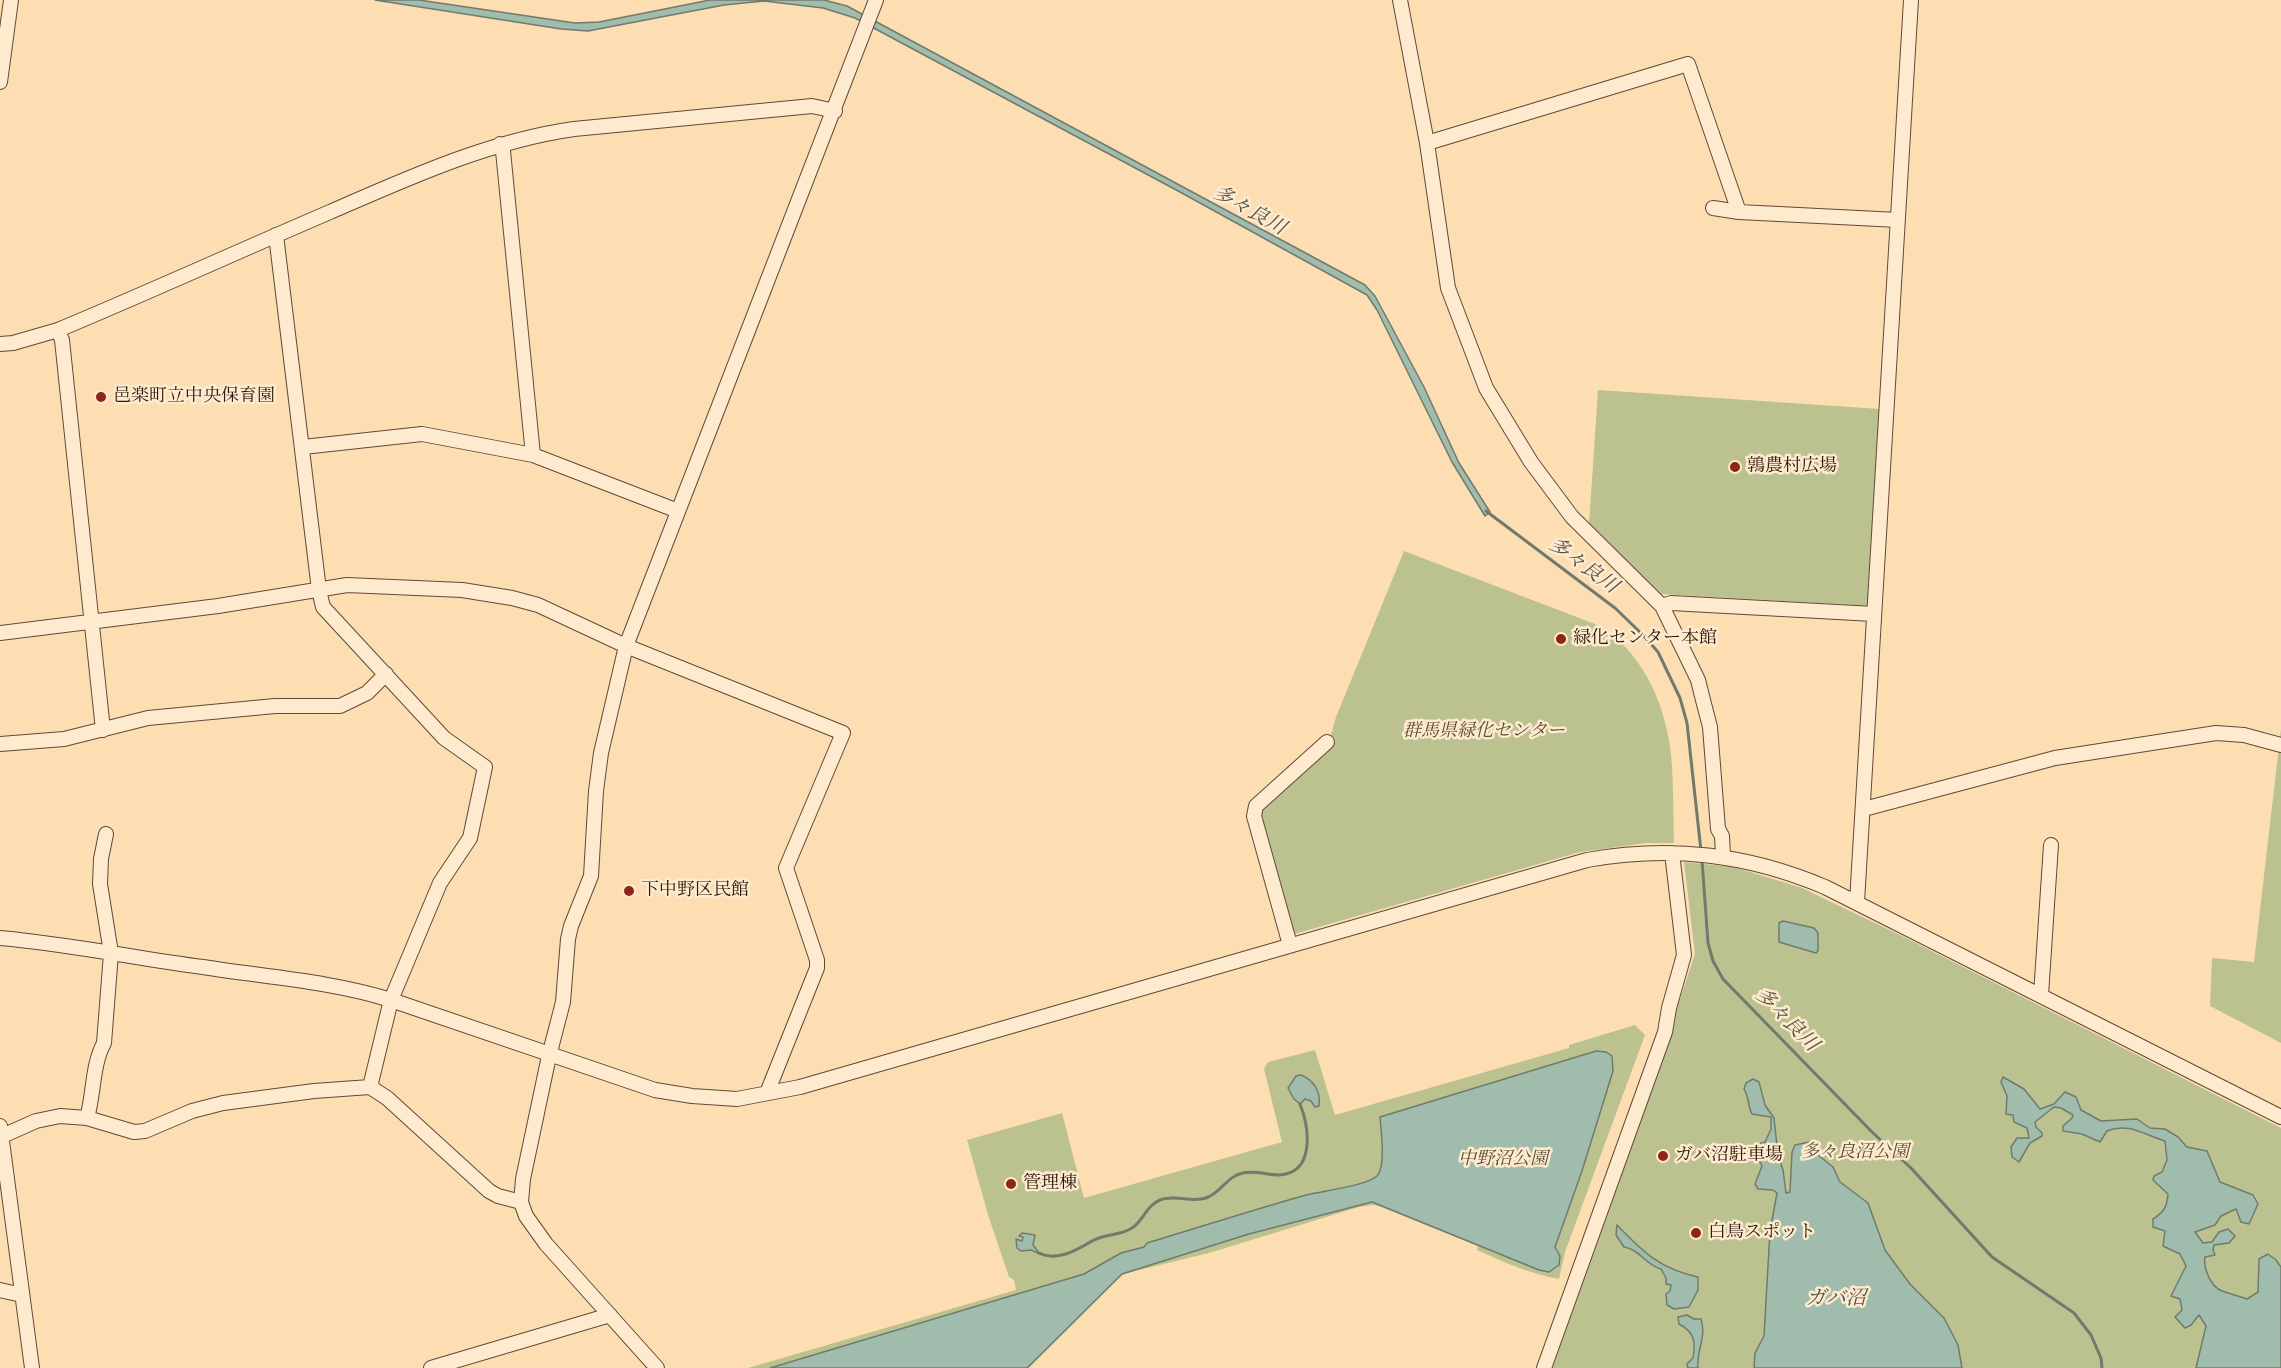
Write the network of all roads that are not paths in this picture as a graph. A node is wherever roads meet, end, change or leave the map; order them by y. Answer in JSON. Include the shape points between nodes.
{"nodes":[{"id":1,"x":11,"y":0,"type":"edge"},
{"id":2,"x":1400,"y":0,"type":"edge"},
{"id":3,"x":1911,"y":0,"type":"edge"},
{"id":4,"x":876,"y":1,"type":"edge"},
{"id":5,"x":0,"y":82,"type":"edge"},
{"id":6,"x":835,"y":111,"type":"junction"},
{"id":7,"x":1427,"y":143,"type":"junction"},
{"id":8,"x":500,"y":144,"type":"junction"},
{"id":9,"x":1713,"y":208,"type":"dead end"},
{"id":10,"x":1739,"y":212,"type":"junction"},
{"id":11,"x":1898,"y":220,"type":"junction"},
{"id":12,"x":276,"y":235,"type":"junction"},
{"id":13,"x":58,"y":330,"type":"junction"},
{"id":14,"x":0,"y":344,"type":"edge"},
{"id":15,"x":303,"y":447,"type":"junction"},
{"id":16,"x":533,"y":455,"type":"junction"},
{"id":17,"x":678,"y":512,"type":"junction"},
{"id":18,"x":319,"y":590,"type":"junction"},
{"id":19,"x":1662,"y":606,"type":"junction"},
{"id":20,"x":1874,"y":614,"type":"junction"},
{"id":21,"x":92,"y":621,"type":"junction"},
{"id":22,"x":0,"y":633,"type":"edge"},
{"id":23,"x":626,"y":646,"type":"junction"},
{"id":24,"x":386,"y":674,"type":"junction"},
{"id":25,"x":103,"y":730,"type":"junction"},
{"id":26,"x":1327,"y":742,"type":"dead end"},
{"id":27,"x":0,"y":744,"type":"edge"},
{"id":28,"x":2281,"y":745,"type":"edge"},
{"id":29,"x":1864,"y":809,"type":"junction"},
{"id":30,"x":106,"y":834,"type":"dead end"},
{"id":31,"x":2051,"y":845,"type":"dead end"},
{"id":32,"x":1678,"y":853,"type":"junction"},
{"id":33,"x":1721,"y":856,"type":"junction"},
{"id":34,"x":1857,"y":902,"type":"junction"},
{"id":35,"x":0,"y":938,"type":"edge"},
{"id":36,"x":1290,"y":945,"type":"junction"},
{"id":37,"x":111,"y":953,"type":"junction"},
{"id":38,"x":2041,"y":995,"type":"junction"},
{"id":39,"x":391,"y":1000,"type":"junction"},
{"id":40,"x":549,"y":1056,"type":"junction"},
{"id":41,"x":370,"y":1087,"type":"junction"},
{"id":42,"x":767,"y":1093,"type":"junction"},
{"id":43,"x":2281,"y":1117,"type":"edge"},
{"id":44,"x":87,"y":1118,"type":"junction"},
{"id":45,"x":0,"y":1133,"type":"edge"},
{"id":46,"x":521,"y":1202,"type":"junction"},
{"id":47,"x":0,"y":1290,"type":"edge"},
{"id":48,"x":22,"y":1295,"type":"junction"},
{"id":49,"x":610,"y":1315,"type":"junction"},
{"id":50,"x":452,"y":1365,"type":"edge"},
{"id":51,"x":32,"y":1368,"type":"edge"},
{"id":52,"x":431,"y":1368,"type":"edge"},
{"id":53,"x":657,"y":1368,"type":"edge"},
{"id":54,"x":1544,"y":1368,"type":"edge"}],
"edges":[{"from":1,"to":5,"type":"street"},
{"from":2,"to":7,"type":"street"},
{"from":3,"to":11,"type":"street"},
{"from":4,"to":6,"type":"street"},
{"from":6,"to":8,"type":"street","via":[[812,106],[598,126]]},
{"from":6,"to":17,"type":"street"},
{"from":7,"to":10,"type":"street","via":[[1688,64]]},
{"from":7,"to":19,"type":"street","via":[[1448,288],[1486,388],[1531,462],[1572,517]]},
{"from":8,"to":12,"type":"street","via":[[393,184]]},
{"from":8,"to":16,"type":"street"},
{"from":9,"to":10,"type":"street"},
{"from":10,"to":11,"type":"street"},
{"from":11,"to":20,"type":"street"},
{"from":12,"to":13,"type":"street"},
{"from":12,"to":15,"type":"street"},
{"from":13,"to":14,"type":"street"},
{"from":13,"to":21,"type":"street"},
{"from":15,"to":16,"type":"street","via":[[422,434]]},
{"from":15,"to":18,"type":"street"},
{"from":16,"to":17,"type":"street"},
{"from":17,"to":23,"type":"street"},
{"from":18,"to":21,"type":"street"},
{"from":18,"to":23,"type":"street","via":[[347,585],[422,587],[512,598],[538,605]]},
{"from":18,"to":24,"type":"street","via":[[323,607]]},
{"from":19,"to":20,"type":"street","via":[[1671,603]]},
{"from":19,"to":33,"type":"street","via":[[1698,680],[1710,727]]},
{"from":20,"to":29,"type":"street"},
{"from":21,"to":22,"type":"street"},
{"from":21,"to":25,"type":"street"},
{"from":23,"to":40,"type":"street","via":[[601,753],[591,876],[571,926],[563,1002]]},
{"from":23,"to":42,"type":"street","via":[[843,733],[786,868],[817,968]]},
{"from":24,"to":25,"type":"street","via":[[367,693],[340,706],[275,706],[160,716]]},
{"from":24,"to":39,"type":"street","via":[[444,738],[485,767],[470,837],[440,883]]},
{"from":25,"to":27,"type":"street","via":[[64,739]]},
{"from":26,"to":36,"type":"street","via":[[1256,806],[1254,816]]},
{"from":28,"to":29,"type":"street","via":[[2244,735],[2216,733],[2055,758]]},
{"from":29,"to":34,"type":"street"},
{"from":30,"to":37,"type":"street","via":[[100,884]]},
{"from":31,"to":38,"type":"street"},
{"from":32,"to":33,"type":"street"},
{"from":32,"to":36,"type":"street","via":[[1587,860]]},
{"from":32,"to":54,"type":"street","via":[[1684,955],[1667,1022]]},
{"from":33,"to":34,"type":"street","via":[[1797,875]]},
{"from":34,"to":38,"type":"street"},
{"from":35,"to":37,"type":"street"},
{"from":36,"to":42,"type":"street"},
{"from":37,"to":39,"type":"street","via":[[349,989]]},
{"from":37,"to":44,"type":"street","via":[[104,1043],[98,1054]]},
{"from":38,"to":43,"type":"street"},
{"from":39,"to":40,"type":"street"},
{"from":39,"to":41,"type":"street"},
{"from":40,"to":42,"type":"street","via":[[655,1090],[737,1099]]},
{"from":40,"to":46,"type":"street"},
{"from":41,"to":44,"type":"street","via":[[223,1102],[145,1131],[134,1132]]},
{"from":41,"to":46,"type":"street","via":[[489,1191]]},
{"from":44,"to":45,"type":"street","via":[[60,1116]]},
{"from":45,"to":48,"type":"street"},
{"from":46,"to":49,"type":"street","via":[[546,1244]]},
{"from":47,"to":48,"type":"street"},
{"from":48,"to":51,"type":"street"},
{"from":49,"to":50,"type":"street"},
{"from":49,"to":53,"type":"street"},
{"from":50,"to":52,"type":"street"}]}
